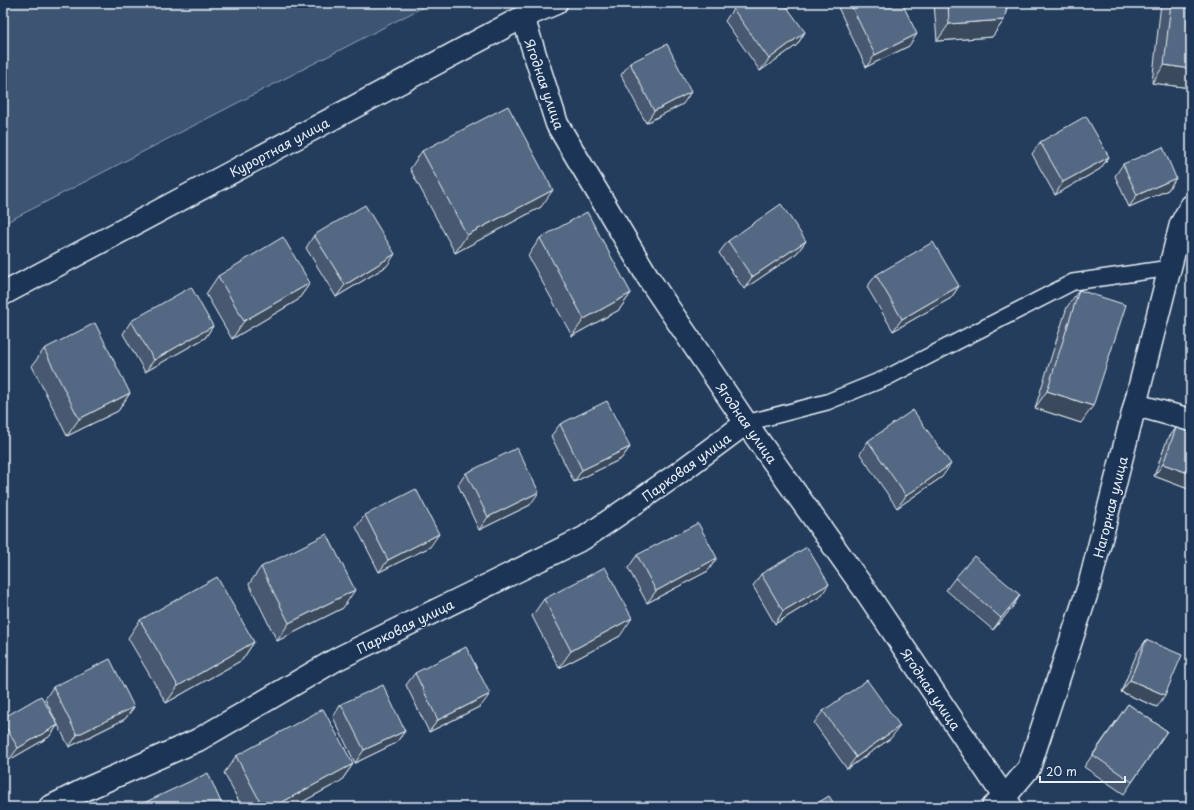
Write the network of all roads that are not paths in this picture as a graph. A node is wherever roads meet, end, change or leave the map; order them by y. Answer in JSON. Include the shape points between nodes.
{"nodes":[{"id":1,"x":556,"y":3,"type":"edge"},
{"id":2,"x":523,"y":17,"type":"junction"},
{"id":3,"x":1191,"y":206,"type":"edge"},
{"id":4,"x":1170,"y":268,"type":"junction"},
{"id":5,"x":3,"y":294,"type":"edge"},
{"id":6,"x":1136,"y":405,"type":"junction"},
{"id":7,"x":1191,"y":420,"type":"edge"},
{"id":8,"x":746,"y":423,"type":"junction"},
{"id":9,"x":1003,"y":804,"type":"edge"},
{"id":10,"x":50,"y":807,"type":"edge"}],
"edges":[{"from":1,"to":2,"type":"street","name":"Курортная улица"},
{"from":2,"to":5,"type":"street","name":"Курортная улица"},
{"from":2,"to":8,"type":"street","name":"Ягодная улица","via":[[557,124],[649,279]]},
{"from":3,"to":4,"type":"street","name":"Нагорная улица","via":[[1182,224]]},
{"from":4,"to":6,"type":"street","name":"Нагорная улица"},
{"from":4,"to":8,"type":"lane","via":[[1073,282],[886,378],[827,402]]},
{"from":6,"to":7,"type":"street"},
{"from":6,"to":9,"type":"street","name":"Нагорная улица","via":[[1089,586],[1029,768]]},
{"from":8,"to":9,"type":"street","name":"Ягодная улица","via":[[868,593]]},
{"from":8,"to":10,"type":"street","name":"Парковая улица","via":[[584,538],[337,659],[198,740]]}]}
